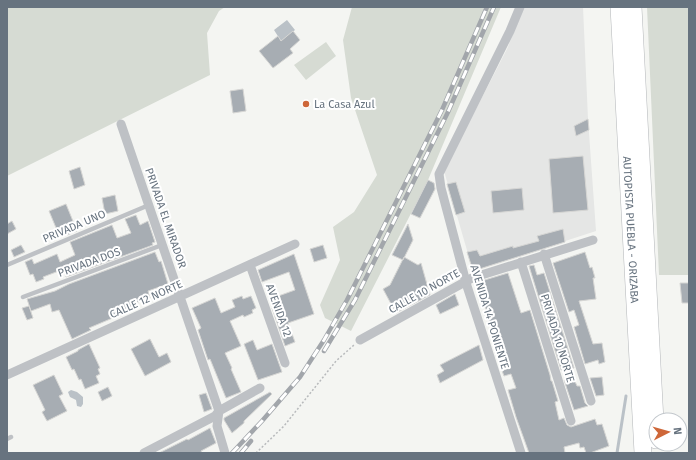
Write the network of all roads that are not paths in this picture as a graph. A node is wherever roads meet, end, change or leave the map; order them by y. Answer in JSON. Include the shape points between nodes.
{"nodes":[{"id":1,"x":520,"y":7,"type":"edge"},
{"id":2,"x":620,"y":7,"type":"edge"},
{"id":3,"x":633,"y":7,"type":"edge"},
{"id":4,"x":120,"y":124,"type":"dead end"},
{"id":5,"x":149,"y":205,"type":"junction"},
{"id":6,"x":593,"y":240,"type":"dead end"},
{"id":7,"x":295,"y":244,"type":"dead end"},
{"id":8,"x":162,"y":245,"type":"junction"},
{"id":9,"x":544,"y":254,"type":"junction"},
{"id":10,"x":521,"y":262,"type":"junction"},
{"id":11,"x":7,"y":264,"type":"edge"},
{"id":12,"x":250,"y":265,"type":"junction"},
{"id":13,"x":466,"y":282,"type":"junction"},
{"id":14,"x":23,"y":296,"type":"dead end"},
{"id":15,"x":180,"y":297,"type":"junction"},
{"id":16,"x":360,"y":340,"type":"road end"},
{"id":17,"x":285,"y":363,"type":"dead end"},
{"id":18,"x":7,"y":375,"type":"edge"},
{"id":19,"x":260,"y":388,"type":"dead end"},
{"id":20,"x":591,"y":401,"type":"dead end"},
{"id":21,"x":219,"y":411,"type":"junction"},
{"id":22,"x":655,"y":412,"type":"edge"},
{"id":23,"x":571,"y":421,"type":"dead end"},
{"id":24,"x":144,"y":453,"type":"edge"},
{"id":25,"x":225,"y":453,"type":"edge"},
{"id":26,"x":521,"y":453,"type":"edge"},
{"id":27,"x":643,"y":453,"type":"edge"}],
"edges":[{"from":1,"to":13,"type":"street","name":"AVENIDA 14 PONIENTE","via":[[439,174]]},
{"from":2,"to":27,"type":"highway","name":"AUTOPISTA PUEBLA - ORIZABA"},
{"from":3,"to":22,"type":"highway","name":"AUTOPISTA PUEBLA - ORIZABA"},
{"from":4,"to":5,"type":"street","name":"PRIVADA EL MIRADOR"},
{"from":5,"to":8,"type":"street","name":"PRIVADA EL MIRADOR"},
{"from":5,"to":11,"type":"lane","name":"PRIVADA UNO"},
{"from":6,"to":9,"type":"street","name":"CALLE 10 NORTE"},
{"from":7,"to":12,"type":"street","name":"CALLE 12 NORTE"},
{"from":8,"to":14,"type":"lane","name":"PRIVADA DOS"},
{"from":8,"to":15,"type":"street","name":"PRIVADA EL MIRADOR"},
{"from":9,"to":10,"type":"street","name":"CALLE 10 NORTE"},
{"from":9,"to":20,"type":"street","name":"PRIVADA 10 NORTE"},
{"from":10,"to":13,"type":"street","name":"CALLE 10 NORTE"},
{"from":10,"to":23,"type":"street","name":"PRIVADA 10 NORTE"},
{"from":12,"to":15,"type":"street","name":"CALLE 12 NORTE"},
{"from":12,"to":17,"type":"street","name":"AVENIDA 12"},
{"from":13,"to":16,"type":"street","name":"CALLE 10 NORTE"},
{"from":13,"to":26,"type":"street","name":"AVENIDA 14 PONIENTE"},
{"from":15,"to":18,"type":"street","name":"CALLE 12 NORTE"},
{"from":15,"to":21,"type":"street","name":"PRIVADA EL MIRADOR"},
{"from":19,"to":21,"type":"street"},
{"from":21,"to":24,"type":"street"},
{"from":21,"to":25,"type":"street","via":[[217,426]]}]}
